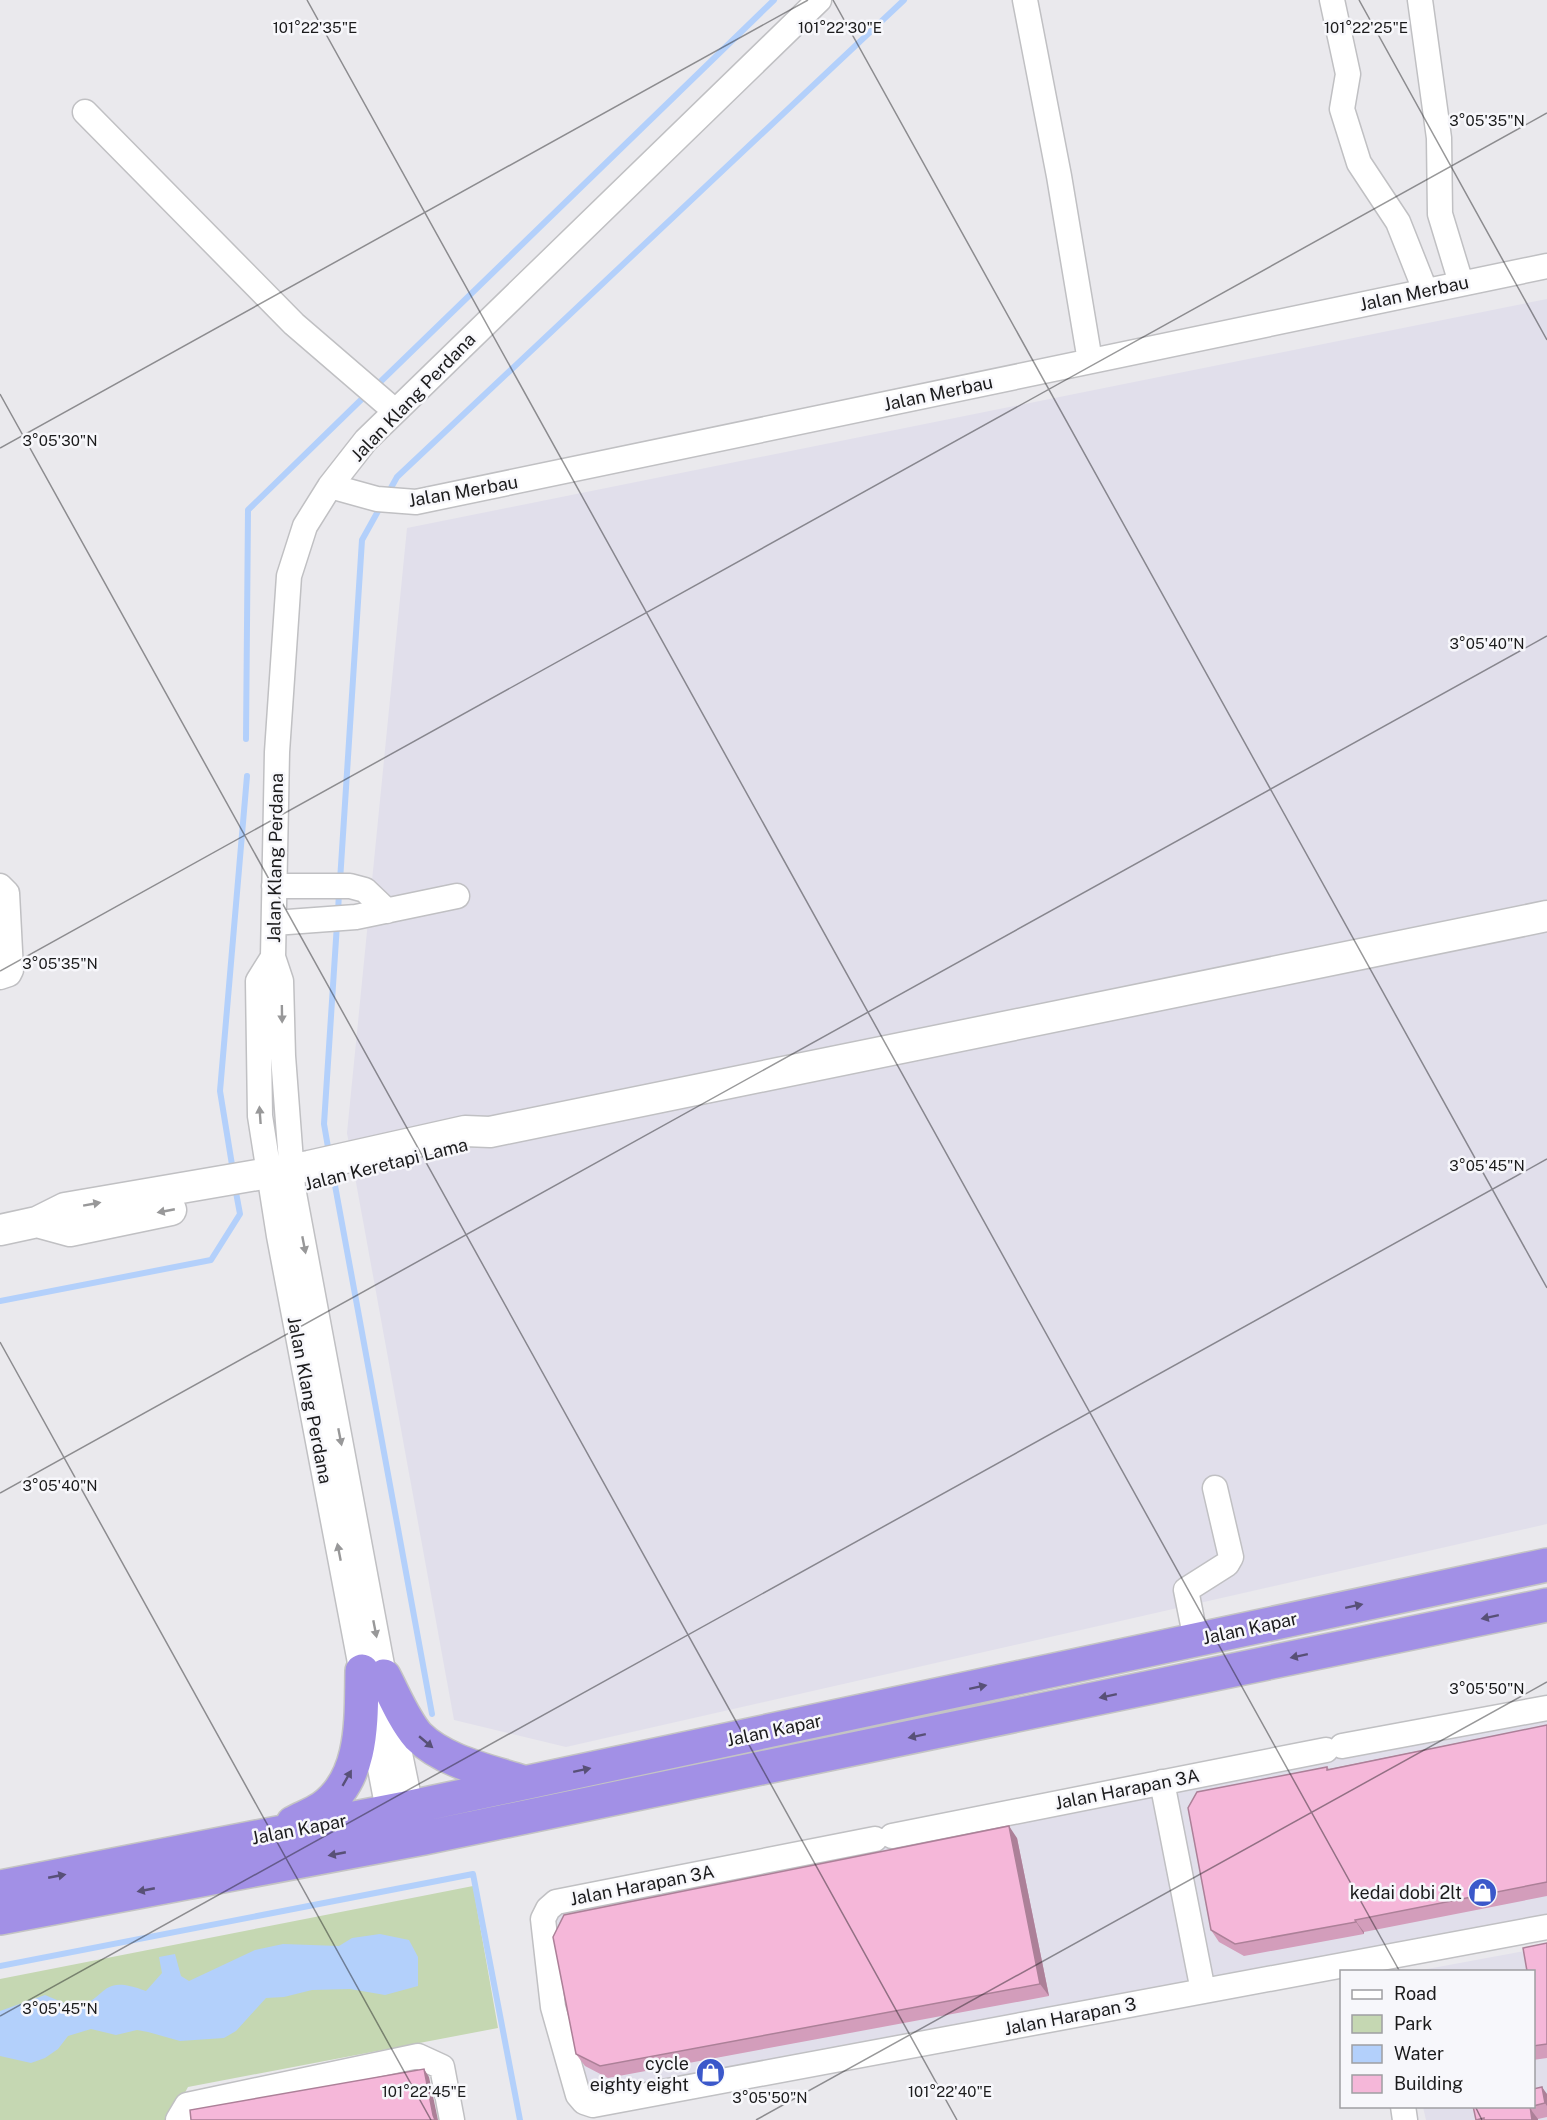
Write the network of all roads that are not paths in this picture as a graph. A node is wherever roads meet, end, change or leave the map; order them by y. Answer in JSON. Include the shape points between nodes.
{"nodes":[{"id":1,"x":819,"y":0,"type":"edge"},
{"id":2,"x":1025,"y":0,"type":"edge"},
{"id":3,"x":1332,"y":0,"type":"edge"},
{"id":4,"x":1420,"y":0,"type":"edge"},
{"id":5,"x":85,"y":112,"type":"dead end"},
{"id":6,"x":1547,"y":266,"type":"edge"},
{"id":7,"x":1461,"y":284,"type":"junction"},
{"id":8,"x":1425,"y":290,"type":"junction"},
{"id":9,"x":1090,"y":361,"type":"junction"},
{"id":10,"x":387,"y":403,"type":"junction"},
{"id":11,"x":330,"y":486,"type":"junction"},
{"id":12,"x":0,"y":886,"type":"edge"},
{"id":13,"x":274,"y":886,"type":"junction"},
{"id":14,"x":457,"y":896,"type":"dead end"},
{"id":15,"x":387,"y":911,"type":"junction"},
{"id":16,"x":1547,"y":916,"type":"edge"},
{"id":17,"x":274,"y":923,"type":"junction"},
{"id":18,"x":0,"y":977,"type":"edge"},
{"id":19,"x":269,"y":1182,"type":"junction"},
{"id":20,"x":0,"y":1230,"type":"edge"},
{"id":21,"x":1215,"y":1488,"type":"dead end"},
{"id":22,"x":1547,"y":1565,"type":"edge"},
{"id":23,"x":1547,"y":1605,"type":"edge"},
{"id":24,"x":1196,"y":1640,"type":"junction"},
{"id":25,"x":373,"y":1674,"type":"junction"},
{"id":26,"x":1547,"y":1708,"type":"edge"},
{"id":27,"x":525,"y":1782,"type":"junction"},
{"id":28,"x":1162,"y":1782,"type":"junction"},
{"id":29,"x":400,"y":1809,"type":"junction"},
{"id":30,"x":267,"y":1836,"type":"junction"},
{"id":31,"x":406,"y":1841,"type":"junction"},
{"id":32,"x":0,"y":1887,"type":"edge"},
{"id":33,"x":0,"y":1917,"type":"edge"},
{"id":34,"x":1547,"y":1927,"type":"edge"},
{"id":35,"x":1380,"y":1965,"type":"edge"},
{"id":36,"x":1346,"y":1970,"type":"edge"},
{"id":37,"x":1340,"y":1971,"type":"edge"},
{"id":38,"x":1203,"y":1991,"type":"junction"},
{"id":39,"x":593,"y":2105,"type":"joint"},
{"id":40,"x":178,"y":2120,"type":"edge"},
{"id":41,"x":452,"y":2120,"type":"edge"}],
"edges":[{"from":1,"to":10,"type":"street","name":"Jalan Klang Perdana"},
{"from":2,"to":9,"type":"street"},
{"from":3,"to":8,"type":"street","via":[[1348,74],[1342,109],[1359,164],[1398,222]]},
{"from":4,"to":7,"type":"street","via":[[1439,138],[1440,214]]},
{"from":5,"to":10,"type":"street","via":[[294,324]]},
{"from":6,"to":7,"type":"street","name":"Jalan Merbau"},
{"from":7,"to":8,"type":"street","name":"Jalan Merbau"},
{"from":8,"to":9,"type":"street","name":"Jalan Merbau"},
{"from":9,"to":11,"type":"street","name":"Jalan Merbau","via":[[416,502],[377,499]]},
{"from":10,"to":11,"type":"street","name":"Jalan Klang Perdana","via":[[366,440]]},
{"from":11,"to":13,"type":"street","name":"Jalan Klang Perdana","via":[[305,526],[289,576],[277,752]]},
{"from":12,"to":18,"type":"street","via":[[7,893],[11,970]]},
{"from":13,"to":15,"type":"street","via":[[350,886],[365,891]]},
{"from":13,"to":17,"type":"street","name":"Jalan Klang Perdana"},
{"from":14,"to":15,"type":"street"},
{"from":15,"to":17,"type":"street"},
{"from":16,"to":19,"type":"street","name":"Jalan Keretapi Lama","via":[[490,1132],[465,1131],[356,1163]]},
{"from":17,"to":19,"type":"street","name":"Jalan Klang Perdana","via":[[273,957],[258,981],[260,1116]]},
{"from":19,"to":20,"type":"street","name":"Jalan Keretapi Lama","via":[[70,1231],[37,1222]]},
{"from":19,"to":25,"type":"street","name":"Jalan Klang Perdana"},
{"from":21,"to":24,"type":"street","via":[[1231,1557],[1227,1564],[1186,1590]]},
{"from":24,"to":22,"type":"highway","name":"Jalan Kapar","one_way":true},
{"from":23,"to":31,"type":"highway","name":"Jalan Kapar","one_way":true},
{"from":27,"to":24,"type":"highway","name":"Jalan Kapar","one_way":true},
{"from":25,"to":27,"type":"highway","one_way":true,"via":[[416,1734],[431,1747]]},
{"from":25,"to":29,"type":"street","name":"Jalan Klang Perdana"},
{"from":30,"to":25,"type":"highway","one_way":true,"via":[[323,1808],[342,1787],[355,1764],[360,1722]]},
{"from":26,"to":28,"type":"street","name":"Jalan Harapan 3A"},
{"from":27,"to":29,"type":"highway","name":"Jalan Kapar"},
{"from":28,"to":38,"type":"street"},
{"from":28,"to":39,"type":"street","name":"Jalan Harapan 3A","via":[[556,1902],[543,1919],[553,2007],[578,2095]]},
{"from":29,"to":30,"type":"highway","name":"Jalan Kapar"},
{"from":29,"to":31,"type":"street","name":"Jalan Klang Perdana"},
{"from":32,"to":30,"type":"highway","name":"Jalan Kapar","one_way":true},
{"from":31,"to":33,"type":"highway","name":"Jalan Kapar","one_way":true},
{"from":34,"to":35,"type":"street","name":"Jalan Harapan 3"},
{"from":35,"to":36,"type":"street","name":"Jalan Harapan 3"},
{"from":37,"to":38,"type":"street","name":"Jalan Harapan 3"},
{"from":38,"to":39,"type":"street","name":"Jalan Harapan 3"},
{"from":40,"to":41,"type":"street","via":[[186,2105],[418,2056],[442,2067]]}]}
